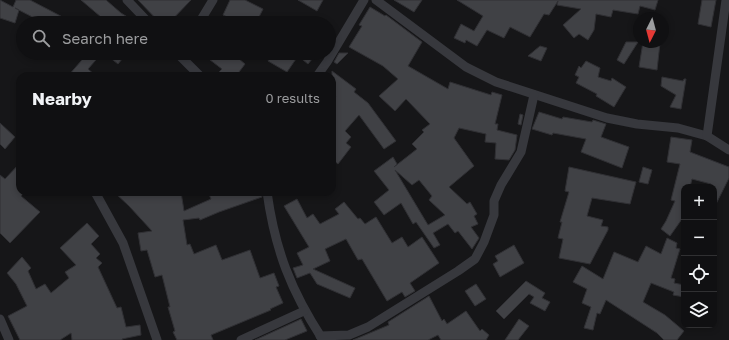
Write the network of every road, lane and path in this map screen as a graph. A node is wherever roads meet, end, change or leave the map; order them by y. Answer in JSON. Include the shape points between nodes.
{"nodes":[{"id":1,"x":127,"y":0,"type":"edge"},
{"id":2,"x":213,"y":0,"type":"edge"},
{"id":3,"x":364,"y":0,"type":"edge"},
{"id":4,"x":376,"y":0,"type":"edge"},
{"id":5,"x":726,"y":0,"type":"edge"},
{"id":6,"x":142,"y":16,"type":"edge"},
{"id":7,"x":203,"y":16,"type":"edge"},
{"id":8,"x":336,"y":47,"type":"edge"},
{"id":9,"x":185,"y":60,"type":"edge"},
{"id":10,"x":328,"y":60,"type":"edge"},
{"id":11,"x":196,"y":72,"type":"edge"},
{"id":12,"x":320,"y":72,"type":"edge"},
{"id":13,"x":534,"y":95,"type":"junction"},
{"id":14,"x":707,"y":136,"type":"junction"},
{"id":15,"x":729,"y":150,"type":"edge"},
{"id":16,"x":97,"y":196,"type":"edge"},
{"id":17,"x":268,"y":196,"type":"edge"},
{"id":18,"x":304,"y":311,"type":"junction"},
{"id":19,"x":0,"y":319,"type":"edge"},
{"id":20,"x":321,"y":338,"type":"edge"},
{"id":21,"x":9,"y":340,"type":"edge"},
{"id":22,"x":157,"y":340,"type":"edge"},
{"id":23,"x":241,"y":340,"type":"edge"}],
"edges":[{"from":1,"to":6,"type":"street"},
{"from":2,"to":7,"type":"street"},
{"from":3,"to":8,"type":"street"},
{"from":4,"to":13,"type":"street","via":[[466,67],[496,82]]},
{"from":5,"to":14,"type":"street"},
{"from":9,"to":11,"type":"street"},
{"from":10,"to":12,"type":"street"},
{"from":13,"to":14,"type":"street","via":[[607,118],[678,128]]},
{"from":13,"to":20,"type":"street","via":[[521,152],[494,201],[494,215],[475,259],[368,327],[349,335]]},
{"from":14,"to":15,"type":"street"},
{"from":16,"to":22,"type":"street","via":[[122,243]]},
{"from":17,"to":18,"type":"street","via":[[271,223],[280,256]]},
{"from":18,"to":20,"type":"street"},
{"from":18,"to":23,"type":"street"},
{"from":19,"to":21,"type":"street"}]}
